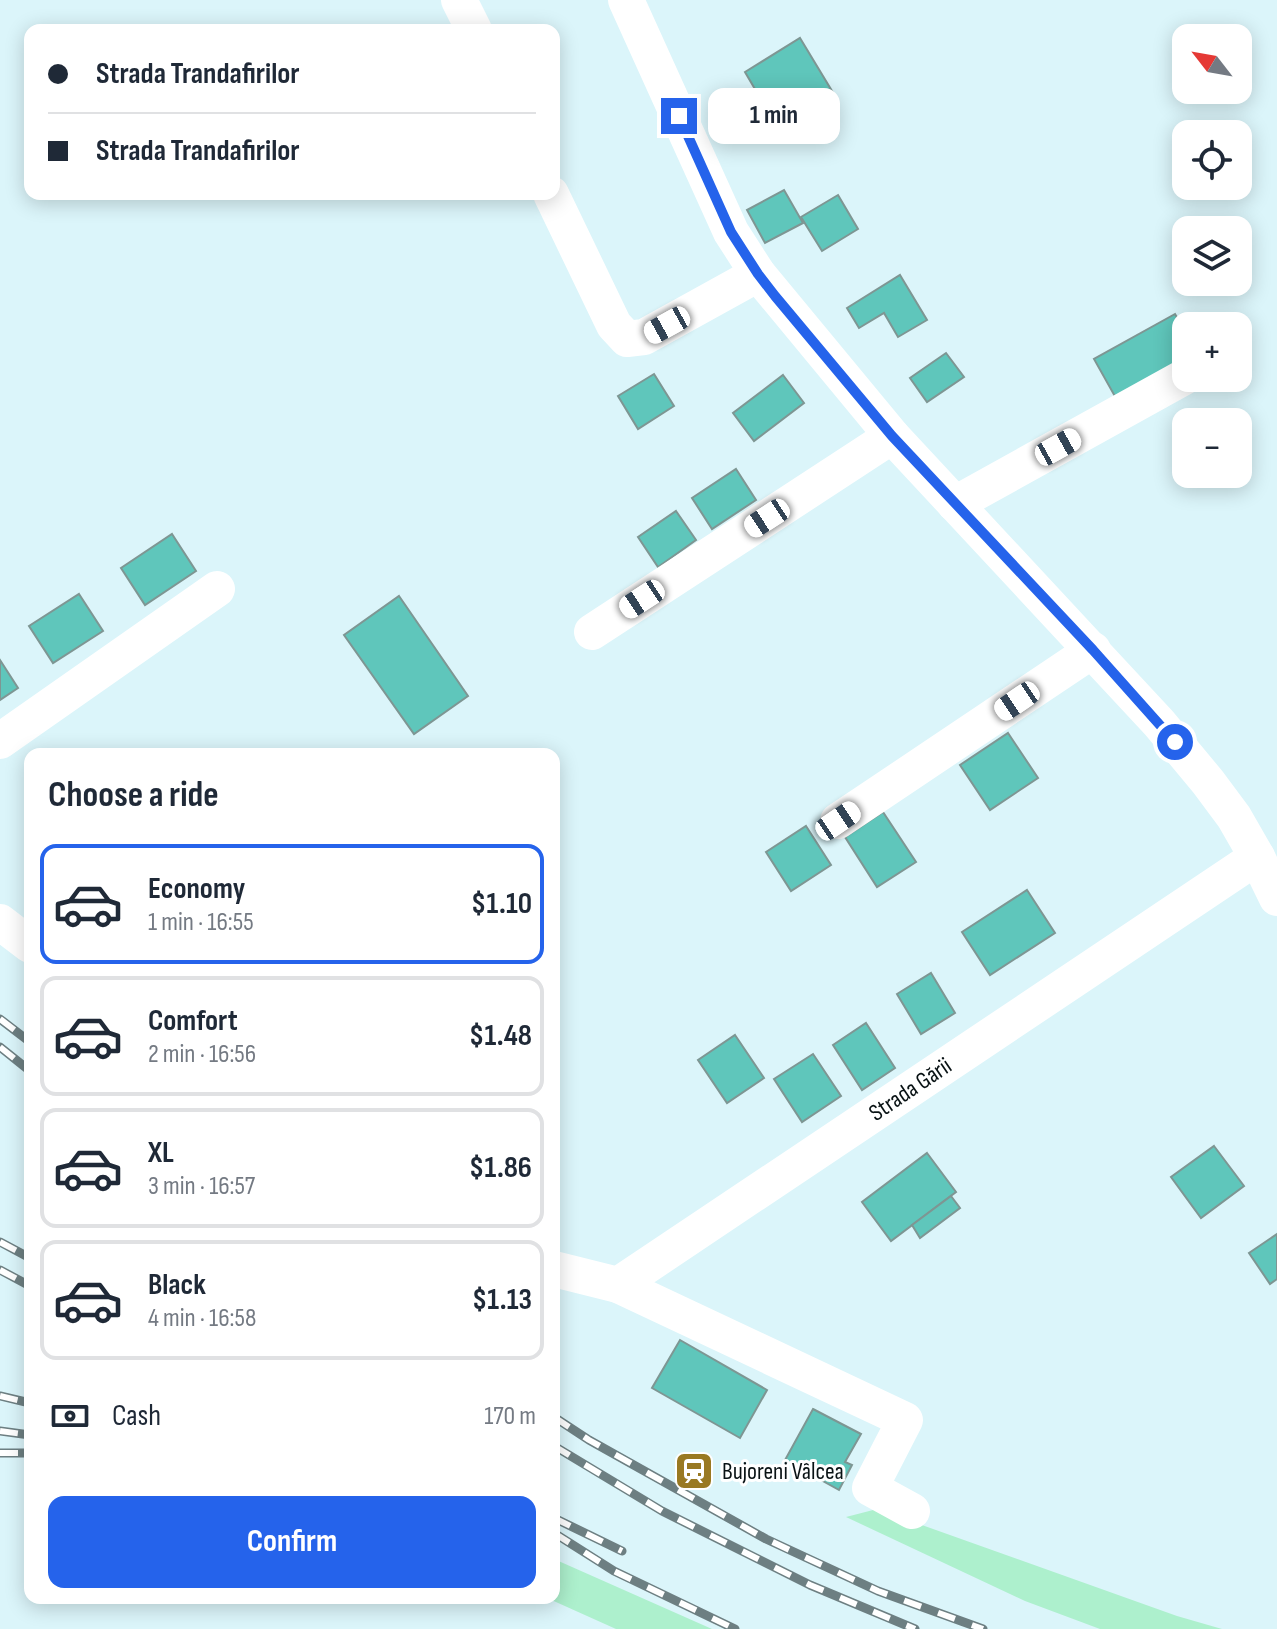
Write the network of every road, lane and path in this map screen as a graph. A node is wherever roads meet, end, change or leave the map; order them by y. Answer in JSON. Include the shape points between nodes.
{"nodes":[{"id":1,"x":459,"y":0,"type":"edge"},
{"id":2,"x":626,"y":0,"type":"edge"},
{"id":3,"x":471,"y":24,"type":"edge"},
{"id":4,"x":554,"y":200,"type":"edge"},
{"id":5,"x":758,"y":274,"type":"junction"},
{"id":6,"x":1172,"y":384,"type":"edge"},
{"id":7,"x":892,"y":436,"type":"junction"},
{"id":8,"x":955,"y":504,"type":"junction"},
{"id":9,"x":217,"y":589,"type":"dead end"},
{"id":10,"x":592,"y":632,"type":"dead end"},
{"id":11,"x":1093,"y":650,"type":"junction"},
{"id":12,"x":0,"y":741,"type":"edge"},
{"id":13,"x":838,"y":821,"type":"dead end"},
{"id":14,"x":1257,"y":857,"type":"junction"},
{"id":15,"x":1277,"y":898,"type":"edge"},
{"id":16,"x":0,"y":922,"type":"edge"},
{"id":17,"x":24,"y":940,"type":"edge"},
{"id":18,"x":560,"y":1270,"type":"edge"},
{"id":19,"x":618,"y":1285,"type":"junction"},
{"id":20,"x":912,"y":1511,"type":"dead end"}],
"edges":[{"from":1,"to":3,"type":"street"},
{"from":2,"to":5,"type":"street","via":[[731,232]]},
{"from":4,"to":5,"type":"street","via":[[614,325],[627,339],[644,337]]},
{"from":5,"to":7,"type":"street"},
{"from":6,"to":8,"type":"street"},
{"from":7,"to":8,"type":"street"},
{"from":7,"to":10,"type":"street"},
{"from":8,"to":11,"type":"street"},
{"from":9,"to":12,"type":"street"},
{"from":11,"to":13,"type":"street"},
{"from":11,"to":14,"type":"street","via":[[1208,782]]},
{"from":14,"to":15,"type":"street"},
{"from":14,"to":19,"type":"street","name":"Strada Gării"},
{"from":16,"to":17,"type":"street"},
{"from":18,"to":19,"type":"street"},
{"from":19,"to":20,"type":"street","via":[[905,1420],[870,1488]]}]}
